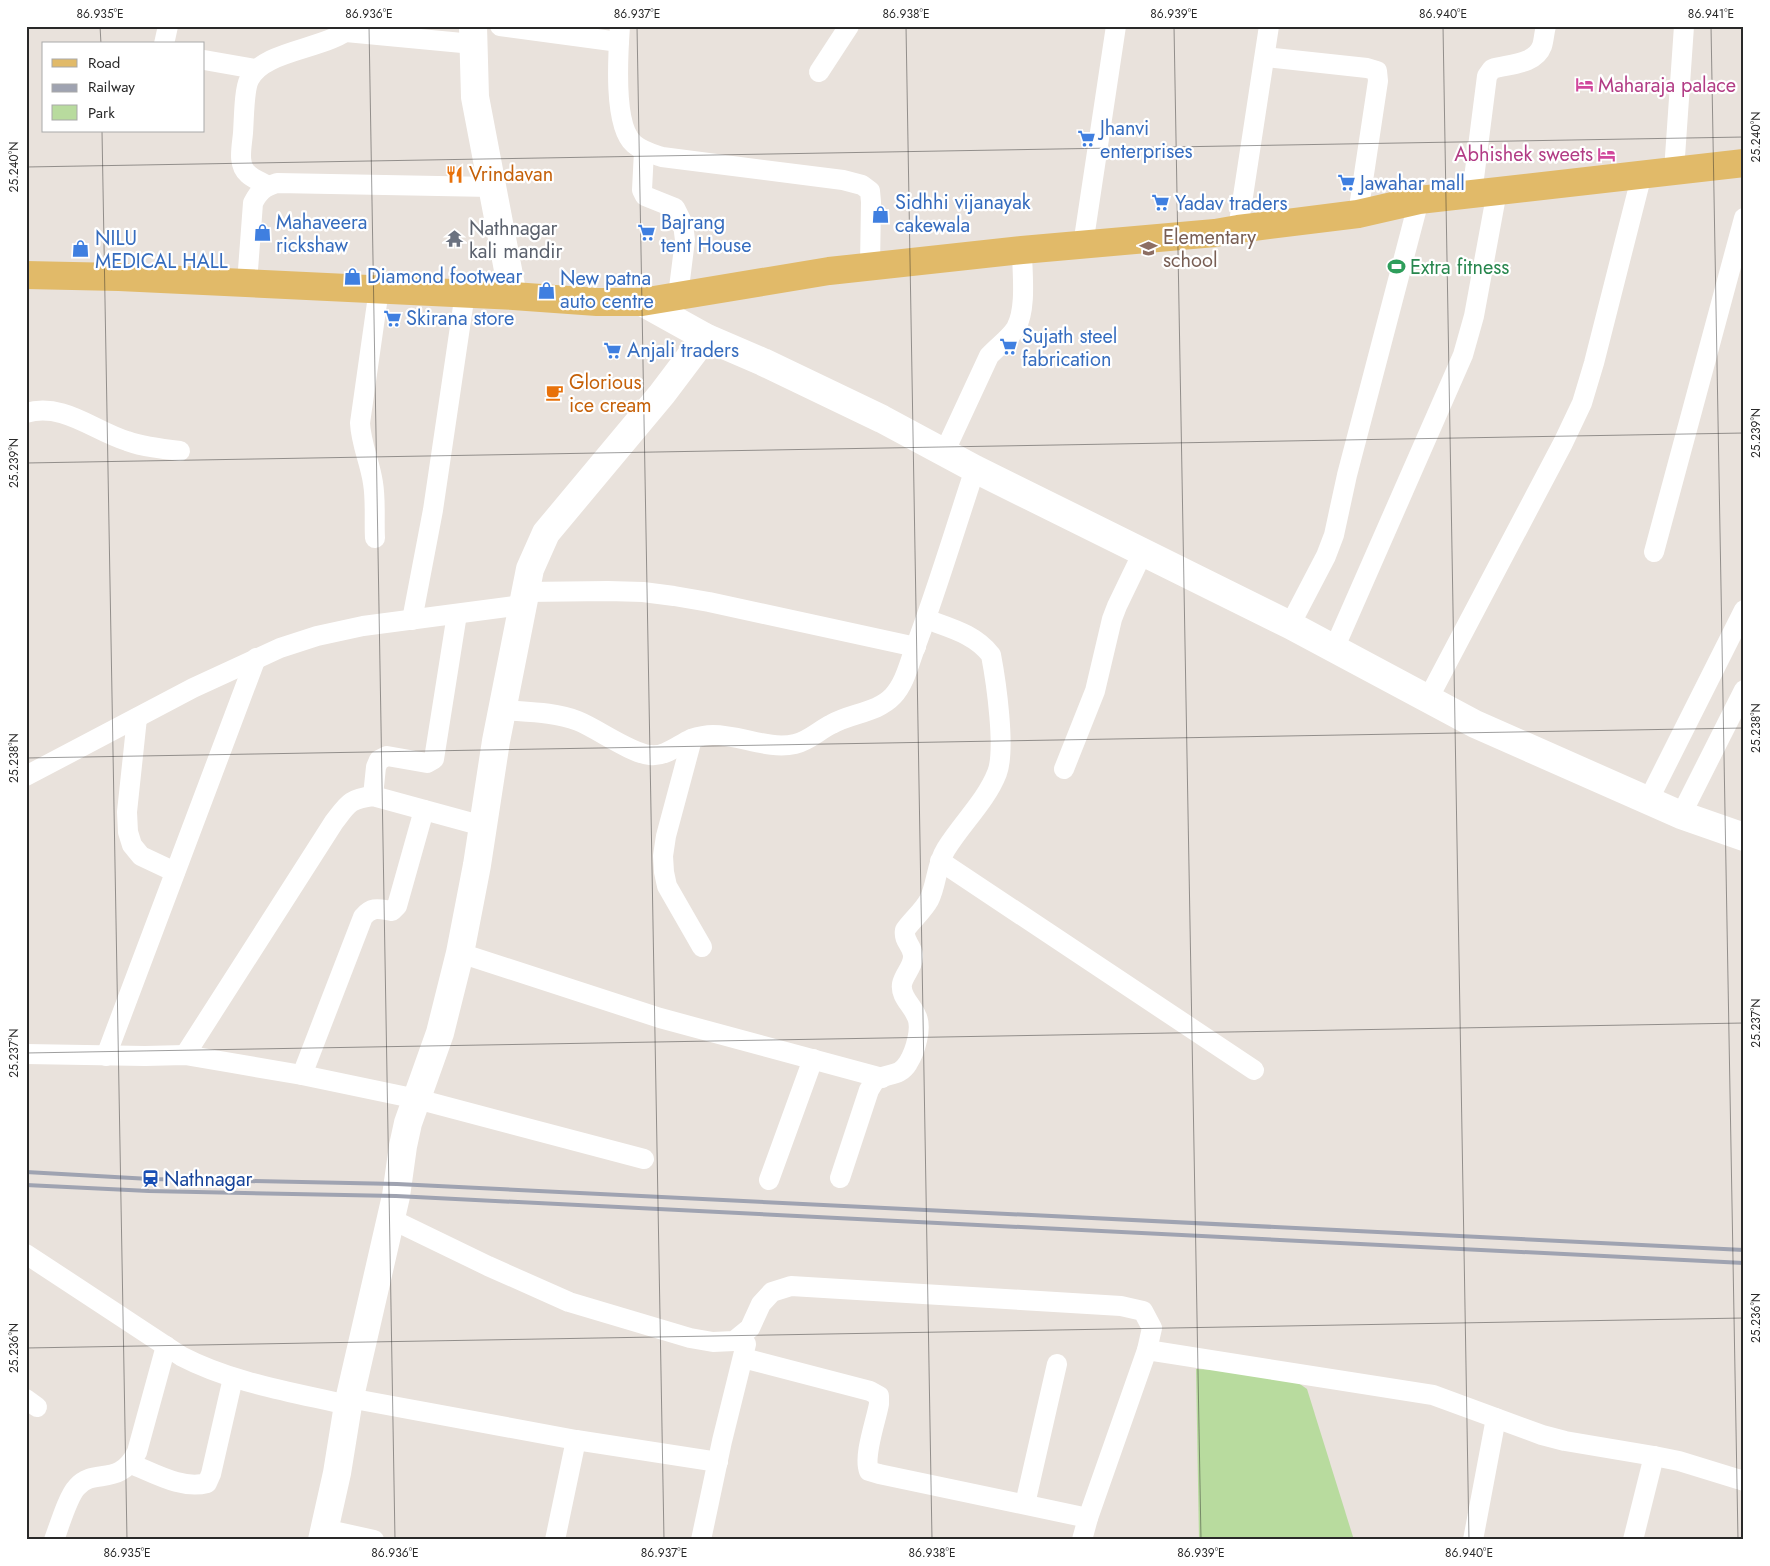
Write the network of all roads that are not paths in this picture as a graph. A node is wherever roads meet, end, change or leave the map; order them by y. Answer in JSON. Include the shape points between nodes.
{"nodes":[{"id":1,"x":168,"y":26,"type":"edge"},
{"id":2,"x":500,"y":26,"type":"edge"},
{"id":3,"x":849,"y":26,"type":"edge"},
{"id":4,"x":1116,"y":26,"type":"edge"},
{"id":5,"x":1269,"y":26,"type":"edge"},
{"id":6,"x":1546,"y":26,"type":"edge"},
{"id":7,"x":1684,"y":26,"type":"edge"},
{"id":8,"x":350,"y":29,"type":"edge"},
{"id":9,"x":619,"y":34,"type":"edge"},
{"id":10,"x":473,"y":35,"type":"edge"},
{"id":11,"x":164,"y":42,"type":"edge"},
{"id":12,"x":1265,"y":57,"type":"junction"},
{"id":13,"x":205,"y":60,"type":"edge"},
{"id":14,"x":256,"y":69,"type":"junction"},
{"id":15,"x":819,"y":72,"type":"dead end"},
{"id":16,"x":644,"y":151,"type":"junction"},
{"id":17,"x":1744,"y":163,"type":"edge"},
{"id":18,"x":1674,"y":170,"type":"junction"},
{"id":19,"x":1642,"y":174,"type":"junction"},
{"id":20,"x":268,"y":186,"type":"junction"},
{"id":21,"x":492,"y":187,"type":"junction"},
{"id":22,"x":1484,"y":193,"type":"junction"},
{"id":23,"x":1419,"y":200,"type":"junction"},
{"id":24,"x":1358,"y":214,"type":"junction"},
{"id":25,"x":1744,"y":218,"type":"edge"},
{"id":26,"x":1238,"y":229,"type":"junction"},
{"id":27,"x":1083,"y":245,"type":"junction"},
{"id":28,"x":1022,"y":250,"type":"junction"},
{"id":29,"x":870,"y":266,"type":"junction"},
{"id":30,"x":26,"y":275,"type":"edge"},
{"id":31,"x":247,"y":283,"type":"junction"},
{"id":32,"x":379,"y":289,"type":"junction"},
{"id":33,"x":465,"y":294,"type":"junction"},
{"id":34,"x":514,"y":296,"type":"junction"},
{"id":35,"x":678,"y":296,"type":"junction"},
{"id":36,"x":642,"y":302,"type":"junction"},
{"id":37,"x":705,"y":337,"type":"junction"},
{"id":38,"x":26,"y":413,"type":"edge"},
{"id":39,"x":180,"y":451,"type":"dead end"},
{"id":40,"x":944,"y":453,"type":"junction"},
{"id":41,"x":974,"y":469,"type":"junction"},
{"id":42,"x":375,"y":538,"type":"dead end"},
{"id":43,"x":1143,"y":552,"type":"junction"},
{"id":44,"x":1654,"y":552,"type":"dead end"},
{"id":45,"x":524,"y":598,"type":"junction"},
{"id":46,"x":1744,"y":610,"type":"edge"},
{"id":47,"x":457,"y":614,"type":"junction"},
{"id":48,"x":926,"y":619,"type":"junction"},
{"id":49,"x":412,"y":620,"type":"junction"},
{"id":50,"x":1290,"y":625,"type":"junction"},
{"id":51,"x":916,"y":647,"type":"junction"},
{"id":52,"x":1334,"y":649,"type":"junction"},
{"id":53,"x":256,"y":658,"type":"junction"},
{"id":54,"x":1744,"y":690,"type":"edge"},
{"id":55,"x":1428,"y":699,"type":"junction"},
{"id":56,"x":504,"y":710,"type":"junction"},
{"id":57,"x":136,"y":718,"type":"junction"},
{"id":58,"x":692,"y":738,"type":"junction"},
{"id":59,"x":1064,"y":769,"type":"dead end"},
{"id":60,"x":26,"y":776,"type":"edge"},
{"id":61,"x":373,"y":796,"type":"junction"},
{"id":62,"x":1648,"y":801,"type":"junction"},
{"id":63,"x":424,"y":810,"type":"junction"},
{"id":64,"x":1681,"y":815,"type":"junction"},
{"id":65,"x":483,"y":826,"type":"junction"},
{"id":66,"x":1743,"y":835,"type":"edge"},
{"id":67,"x":940,"y":861,"type":"junction"},
{"id":68,"x":175,"y":872,"type":"junction"},
{"id":69,"x":702,"y":947,"type":"dead end"},
{"id":70,"x":460,"y":953,"type":"junction"},
{"id":71,"x":26,"y":1054,"type":"edge"},
{"id":72,"x":185,"y":1055,"type":"junction"},
{"id":73,"x":106,"y":1056,"type":"junction"},
{"id":74,"x":813,"y":1059,"type":"junction"},
{"id":75,"x":1254,"y":1070,"type":"dead end"},
{"id":76,"x":302,"y":1075,"type":"junction"},
{"id":77,"x":882,"y":1078,"type":"junction"},
{"id":78,"x":417,"y":1099,"type":"junction"},
{"id":79,"x":644,"y":1159,"type":"dead end"},
{"id":80,"x":840,"y":1178,"type":"dead end"},
{"id":81,"x":769,"y":1180,"type":"dead end"},
{"id":82,"x":391,"y":1219,"type":"junction"},
{"id":83,"x":26,"y":1254,"type":"edge"},
{"id":84,"x":750,"y":1328,"type":"junction"},
{"id":85,"x":166,"y":1346,"type":"junction"},
{"id":86,"x":1147,"y":1350,"type":"junction"},
{"id":87,"x":743,"y":1358,"type":"junction"},
{"id":88,"x":1056,"y":1364,"type":"dead end"},
{"id":89,"x":233,"y":1378,"type":"junction"},
{"id":90,"x":348,"y":1402,"type":"junction"},
{"id":91,"x":1496,"y":1418,"type":"junction"},
{"id":92,"x":576,"y":1440,"type":"junction"},
{"id":93,"x":1654,"y":1456,"type":"junction"},
{"id":94,"x":718,"y":1462,"type":"junction"},
{"id":95,"x":131,"y":1464,"type":"junction"},
{"id":96,"x":1744,"y":1481,"type":"edge"},
{"id":97,"x":1025,"y":1504,"type":"junction"},
{"id":98,"x":1088,"y":1518,"type":"junction"},
{"id":99,"x":323,"y":1534,"type":"edge"},
{"id":100,"x":54,"y":1540,"type":"edge"},
{"id":101,"x":374,"y":1540,"type":"edge"},
{"id":102,"x":555,"y":1540,"type":"edge"},
{"id":103,"x":701,"y":1540,"type":"edge"},
{"id":104,"x":1082,"y":1540,"type":"edge"},
{"id":105,"x":1473,"y":1540,"type":"edge"},
{"id":106,"x":1633,"y":1540,"type":"edge"}],
"edges":[{"from":1,"to":11,"type":"street"},
{"from":2,"to":9,"type":"street"},
{"from":3,"to":15,"type":"street"},
{"from":4,"to":27,"type":"street"},
{"from":5,"to":12,"type":"street"},
{"from":6,"to":22,"type":"street","via":[[1537,55],[1492,70],[1487,76]]},
{"from":7,"to":18,"type":"street"},
{"from":8,"to":10,"type":"street"},
{"from":8,"to":14,"type":"street","via":[[328,41],[293,50]]},
{"from":9,"to":16,"type":"street","via":[[620,113],[633,144]]},
{"from":10,"to":21,"type":"street","via":[[475,97]]},
{"from":12,"to":24,"type":"street","via":[[1367,68],[1377,72]]},
{"from":12,"to":26,"type":"street"},
{"from":13,"to":14,"type":"street"},
{"from":14,"to":20,"type":"street","via":[[248,82],[242,164],[247,174]]},
{"from":16,"to":29,"type":"street","via":[[662,157],[862,185],[870,191]]},
{"from":16,"to":35,"type":"street","via":[[642,190],[645,196],[675,208],[683,224],[685,240]]},
{"from":17,"to":18,"type":"main road"},
{"from":18,"to":19,"type":"main road"},
{"from":19,"to":22,"type":"main road"},
{"from":19,"to":55,"type":"street","via":[[1582,403]]},
{"from":20,"to":21,"type":"street","via":[[277,183]]},
{"from":20,"to":31,"type":"street","via":[[259,192],[253,203]]},
{"from":21,"to":34,"type":"street"},
{"from":22,"to":23,"type":"main road"},
{"from":22,"to":52,"type":"street","via":[[1474,316],[1463,356]]},
{"from":23,"to":24,"type":"main road"},
{"from":23,"to":50,"type":"street","via":[[1346,475],[1334,535]]},
{"from":24,"to":26,"type":"main road"},
{"from":25,"to":44,"type":"street"},
{"from":26,"to":27,"type":"main road"},
{"from":27,"to":28,"type":"main road"},
{"from":28,"to":29,"type":"main road"},
{"from":28,"to":40,"type":"street","via":[[1022,312],[1017,326],[990,356]]},
{"from":29,"to":35,"type":"main road"},
{"from":30,"to":31,"type":"main road"},
{"from":31,"to":32,"type":"main road"},
{"from":32,"to":33,"type":"main road"},
{"from":32,"to":42,"type":"street","via":[[360,422],[373,486]]},
{"from":33,"to":34,"type":"main road"},
{"from":33,"to":49,"type":"street","via":[[433,510]]},
{"from":34,"to":36,"type":"main road"},
{"from":35,"to":36,"type":"main road"},
{"from":36,"to":37,"type":"street"},
{"from":37,"to":40,"type":"street","via":[[882,419]]},
{"from":37,"to":45,"type":"street","via":[[662,394],[546,533],[530,569]]},
{"from":38,"to":39,"type":"street","via":[[58,411],[128,442]]},
{"from":40,"to":41,"type":"street"},
{"from":41,"to":43,"type":"street"},
{"from":41,"to":48,"type":"street"},
{"from":43,"to":50,"type":"street"},
{"from":43,"to":59,"type":"street","via":[[1115,613],[1096,691]]},
{"from":45,"to":47,"type":"street"},
{"from":45,"to":51,"type":"street","via":[[608,591],[643,592],[709,602]]},
{"from":45,"to":56,"type":"street"},
{"from":46,"to":62,"type":"street"},
{"from":47,"to":49,"type":"street"},
{"from":47,"to":61,"type":"street","via":[[434,759],[426,763],[387,756],[379,760]]},
{"from":48,"to":51,"type":"street"},
{"from":48,"to":67,"type":"street","via":[[972,637],[992,655],[1001,746],[997,772],[988,790]]},
{"from":49,"to":53,"type":"street","via":[[317,636]]},
{"from":50,"to":52,"type":"street"},
{"from":51,"to":58,"type":"street","via":[[901,686],[881,706],[831,724],[796,744],[777,746],[712,735]]},
{"from":52,"to":55,"type":"street"},
{"from":53,"to":57,"type":"street"},
{"from":53,"to":68,"type":"street"},
{"from":54,"to":64,"type":"street"},
{"from":55,"to":62,"type":"street","via":[[1475,724]]},
{"from":56,"to":58,"type":"street","via":[[538,712],[578,721],[650,755],[674,750]]},
{"from":56,"to":65,"type":"street"},
{"from":57,"to":60,"type":"street"},
{"from":57,"to":68,"type":"street","via":[[128,832],[132,845],[141,856]]},
{"from":58,"to":69,"type":"street","via":[[663,856],[667,886]]},
{"from":61,"to":63,"type":"street"},
{"from":61,"to":72,"type":"street","via":[[357,798],[334,822]]},
{"from":62,"to":64,"type":"street"},
{"from":63,"to":65,"type":"street"},
{"from":63,"to":76,"type":"street","via":[[397,906],[392,911],[368,910],[363,917]]},
{"from":64,"to":66,"type":"street"},
{"from":65,"to":70,"type":"street"},
{"from":67,"to":75,"type":"street"},
{"from":67,"to":77,"type":"street","via":[[928,901],[910,922],[904,936],[913,954],[902,984],[903,996],[919,1022],[914,1048],[904,1069]]},
{"from":68,"to":73,"type":"street"},
{"from":70,"to":74,"type":"street","via":[[660,1018]]},
{"from":70,"to":78,"type":"street","via":[[440,1033]]},
{"from":71,"to":73,"type":"street"},
{"from":72,"to":73,"type":"street"},
{"from":72,"to":76,"type":"street"},
{"from":74,"to":77,"type":"street"},
{"from":74,"to":81,"type":"street"},
{"from":76,"to":78,"type":"street"},
{"from":77,"to":80,"type":"street","via":[[874,1081],[869,1090]]},
{"from":78,"to":79,"type":"street"},
{"from":78,"to":82,"type":"street","via":[[406,1131]]},
{"from":82,"to":84,"type":"street","via":[[569,1302],[713,1342],[734,1341]]},
{"from":82,"to":90,"type":"street"},
{"from":83,"to":85,"type":"street"},
{"from":84,"to":86,"type":"street","via":[[761,1304],[772,1292],[791,1286],[1121,1306],[1143,1311],[1152,1328]]},
{"from":84,"to":87,"type":"street"},
{"from":85,"to":89,"type":"street","via":[[205,1368]]},
{"from":85,"to":95,"type":"street"},
{"from":86,"to":91,"type":"street","via":[[1433,1396]]},
{"from":86,"to":98,"type":"street"},
{"from":87,"to":94,"type":"street"},
{"from":87,"to":97,"type":"street","via":[[879,1396],[880,1404],[867,1456],[868,1471]]},
{"from":88,"to":97,"type":"street"},
{"from":89,"to":90,"type":"street"},
{"from":89,"to":95,"type":"street","via":[[207,1483],[178,1483]]},
{"from":90,"to":92,"type":"street"},
{"from":90,"to":99,"type":"street"},
{"from":91,"to":93,"type":"street","via":[[1565,1441]]},
{"from":91,"to":105,"type":"street"},
{"from":92,"to":94,"type":"street"},
{"from":92,"to":102,"type":"street"},
{"from":93,"to":96,"type":"street"},
{"from":93,"to":106,"type":"street"},
{"from":94,"to":103,"type":"street"},
{"from":95,"to":100,"type":"street","via":[[111,1476],[84,1480],[76,1487]]},
{"from":97,"to":98,"type":"street"},
{"from":98,"to":104,"type":"street"},
{"from":99,"to":101,"type":"street"}]}
